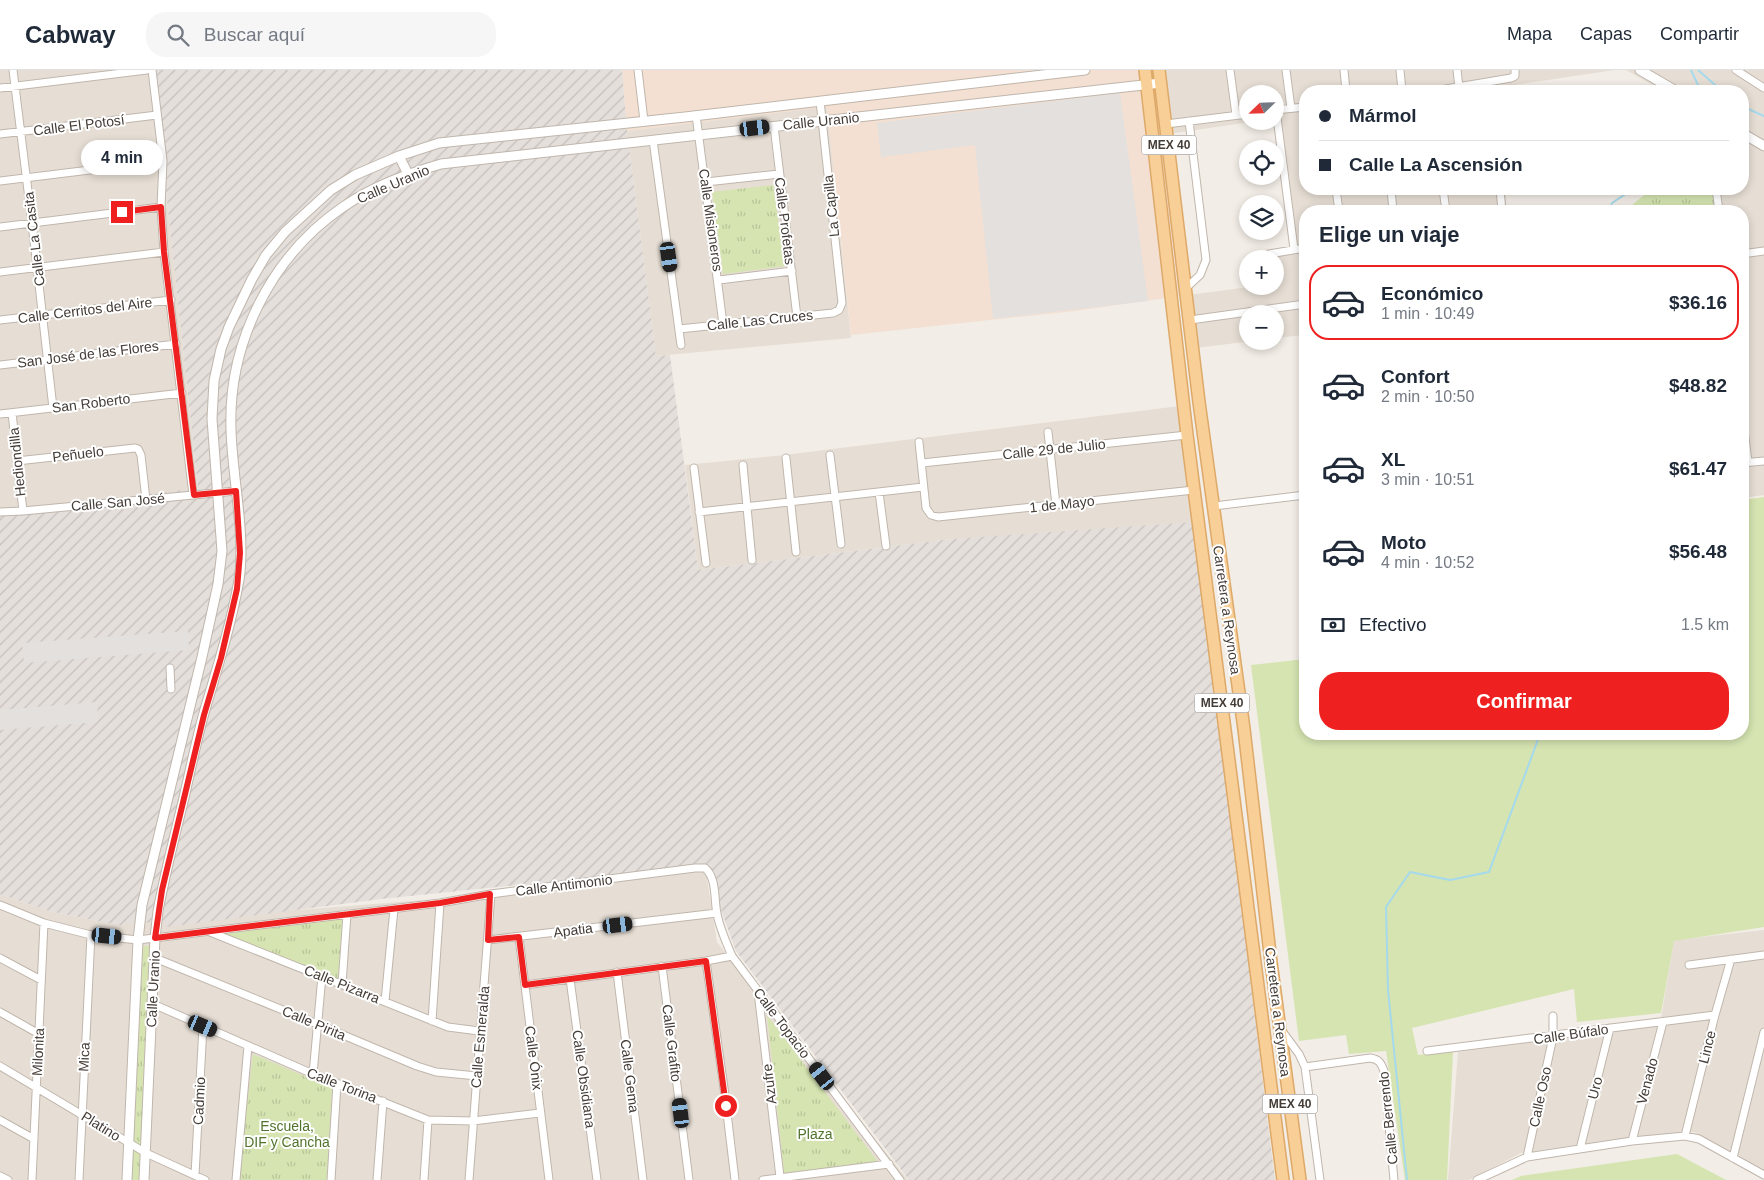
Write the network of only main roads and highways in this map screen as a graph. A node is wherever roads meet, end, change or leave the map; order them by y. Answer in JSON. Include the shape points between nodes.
{"nodes":[{"id":1,"x":1145,"y":70,"type":"edge"},
{"id":2,"x":1159,"y":70,"type":"edge"},
{"id":3,"x":1158,"y":182,"type":"junction"},
{"id":4,"x":1179,"y":220,"type":"junction"},
{"id":5,"x":1200,"y":402,"type":"junction"},
{"id":6,"x":1184,"y":416,"type":"junction"},
{"id":7,"x":1189,"y":449,"type":"junction"},
{"id":8,"x":1194,"y":490,"type":"junction"},
{"id":9,"x":1211,"y":492,"type":"junction"},
{"id":10,"x":1218,"y":542,"type":"junction"},
{"id":11,"x":1264,"y":898,"type":"junction"},
{"id":12,"x":1247,"y":899,"type":"junction"},
{"id":13,"x":1283,"y":1180,"type":"edge"},
{"id":14,"x":1300,"y":1180,"type":"edge"}],
"edges":[{"from":1,"to":3,"type":"main road","name":"Carretera a Reynosa","number":"MEX 40"},
{"from":2,"to":4,"type":"main road","name":"Carretera a Reynosa","number":"MEX 40"},
{"from":3,"to":4,"type":"main road","via":[[1167,187]]},
{"from":3,"to":6,"type":"main road","name":"Carretera a Reynosa","number":"MEX 40"},
{"from":4,"to":5,"type":"main road","name":"Carretera a Reynosa","number":"MEX 40"},
{"from":5,"to":6,"type":"main road","via":[[1197,420]]},
{"from":5,"to":9,"type":"main road","name":"Carretera a Reynosa","number":"MEX 40"},
{"from":6,"to":7,"type":"main road","name":"Carretera a Reynosa","number":"MEX 40"},
{"from":7,"to":8,"type":"main road","name":"Carretera a Reynosa","number":"MEX 40"},
{"from":7,"to":9,"type":"main road","via":[[1200,464]]},
{"from":8,"to":10,"type":"main road","via":[[1207,500]]},
{"from":8,"to":12,"type":"main road","name":"Carretera a Reynosa","number":"MEX 40"},
{"from":9,"to":10,"type":"main road","name":"Carretera a Reynosa","number":"MEX 40"},
{"from":10,"to":11,"type":"main road","name":"Carretera a Reynosa","number":"MEX 40"},
{"from":11,"to":12,"type":"main road"},
{"from":11,"to":14,"type":"main road","name":"Carretera a Reynosa","number":"MEX 40"},
{"from":12,"to":13,"type":"main road","name":"Carretera a Reynosa","number":"MEX 40"}]}
